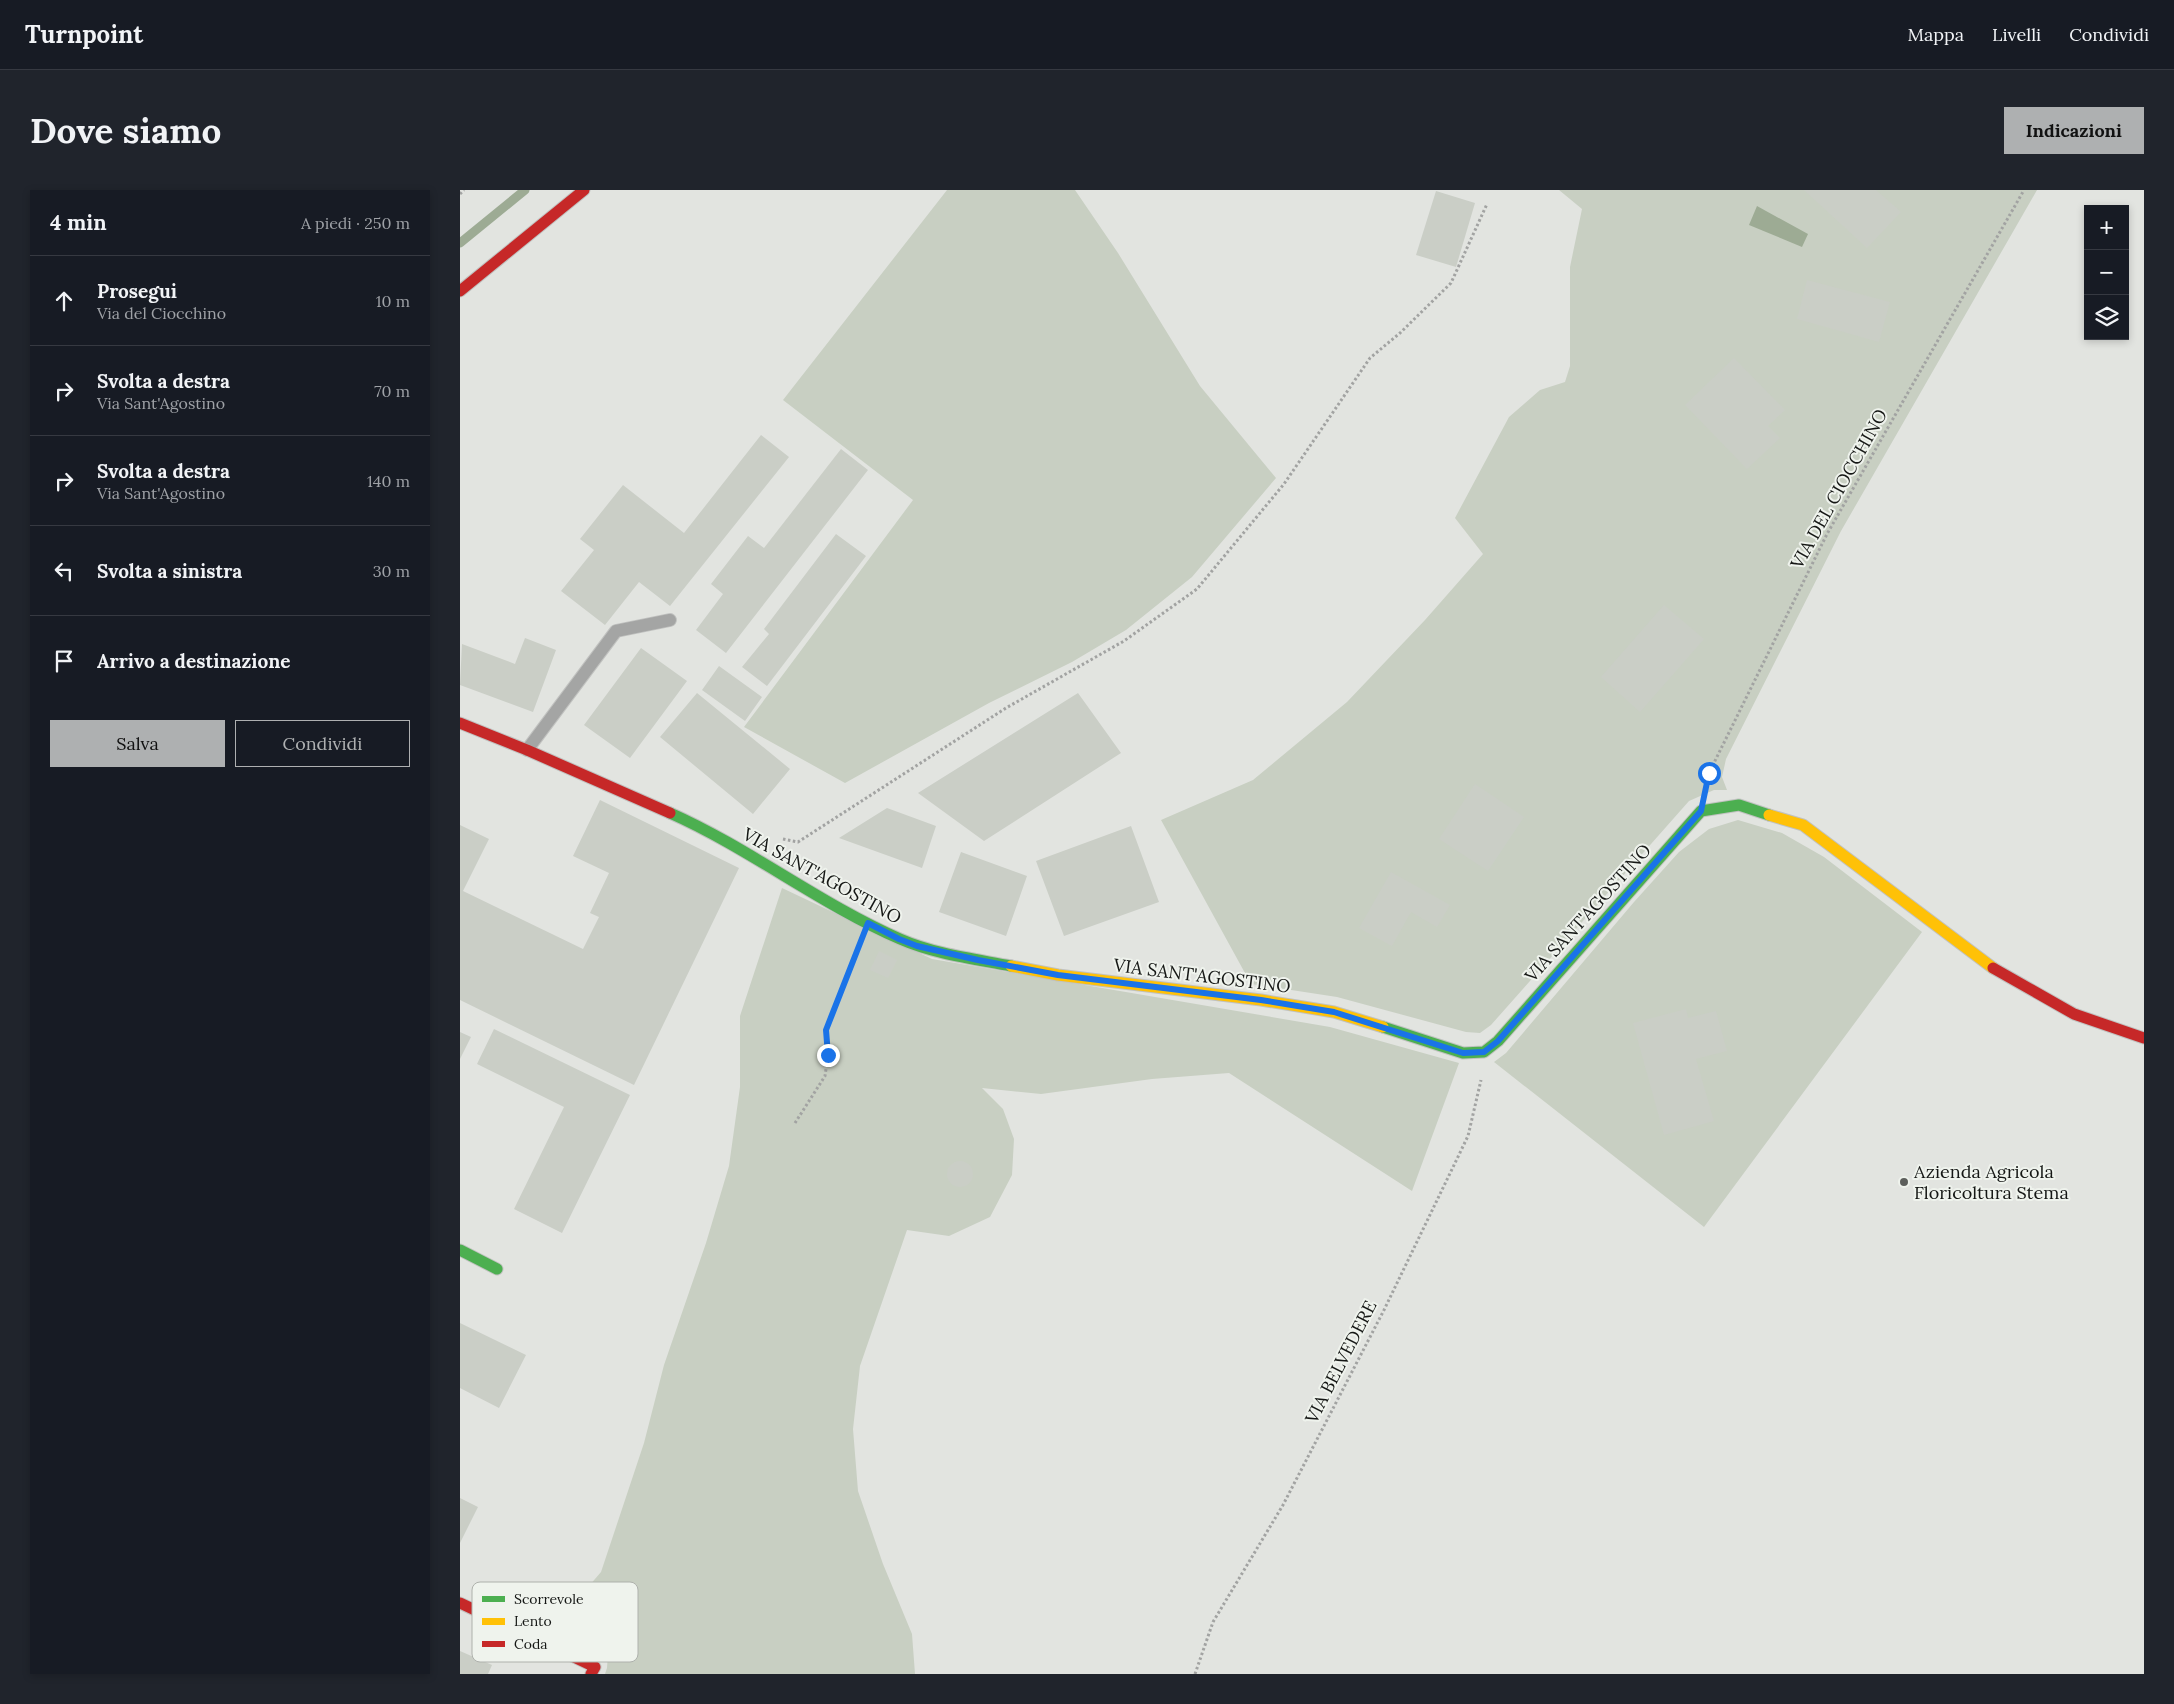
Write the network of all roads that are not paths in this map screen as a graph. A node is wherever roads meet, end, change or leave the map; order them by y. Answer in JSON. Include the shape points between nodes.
{"nodes":[{"id":1,"x":584,"y":190,"type":"edge"},
{"id":2,"x":460,"y":291,"type":"edge"},
{"id":3,"x":670,"y":620,"type":"dead end"},
{"id":4,"x":460,"y":723,"type":"edge"},
{"id":5,"x":527,"y":750,"type":"junction"},
{"id":6,"x":2144,"y":1038,"type":"edge"},
{"id":7,"x":460,"y":1250,"type":"edge"},
{"id":8,"x":497,"y":1269,"type":"dead end"},
{"id":9,"x":460,"y":1603,"type":"edge"},
{"id":10,"x":472,"y":1609,"type":"edge"},
{"id":11,"x":584,"y":1662,"type":"edge"},
{"id":12,"x":592,"y":1674,"type":"edge"}],
"edges":[{"from":1,"to":2,"type":"street"},
{"from":3,"to":5,"type":"lane","via":[[616,631]]},
{"from":4,"to":5,"type":"street","name":"VIA SANT'AGOSTINO"},
{"from":5,"to":6,"type":"street","name":"VIA SANT'AGOSTINO","via":[[697,826],[868,923],[917,946],[1058,975],[1334,1012],[1463,1053],[1484,1052],[1498,1041],[1701,811],[1739,805],[1802,824],[2001,974],[2074,1014]]},
{"from":7,"to":8,"type":"street"},
{"from":9,"to":10,"type":"street"},
{"from":11,"to":12,"type":"street","via":[[595,1667]]}]}
